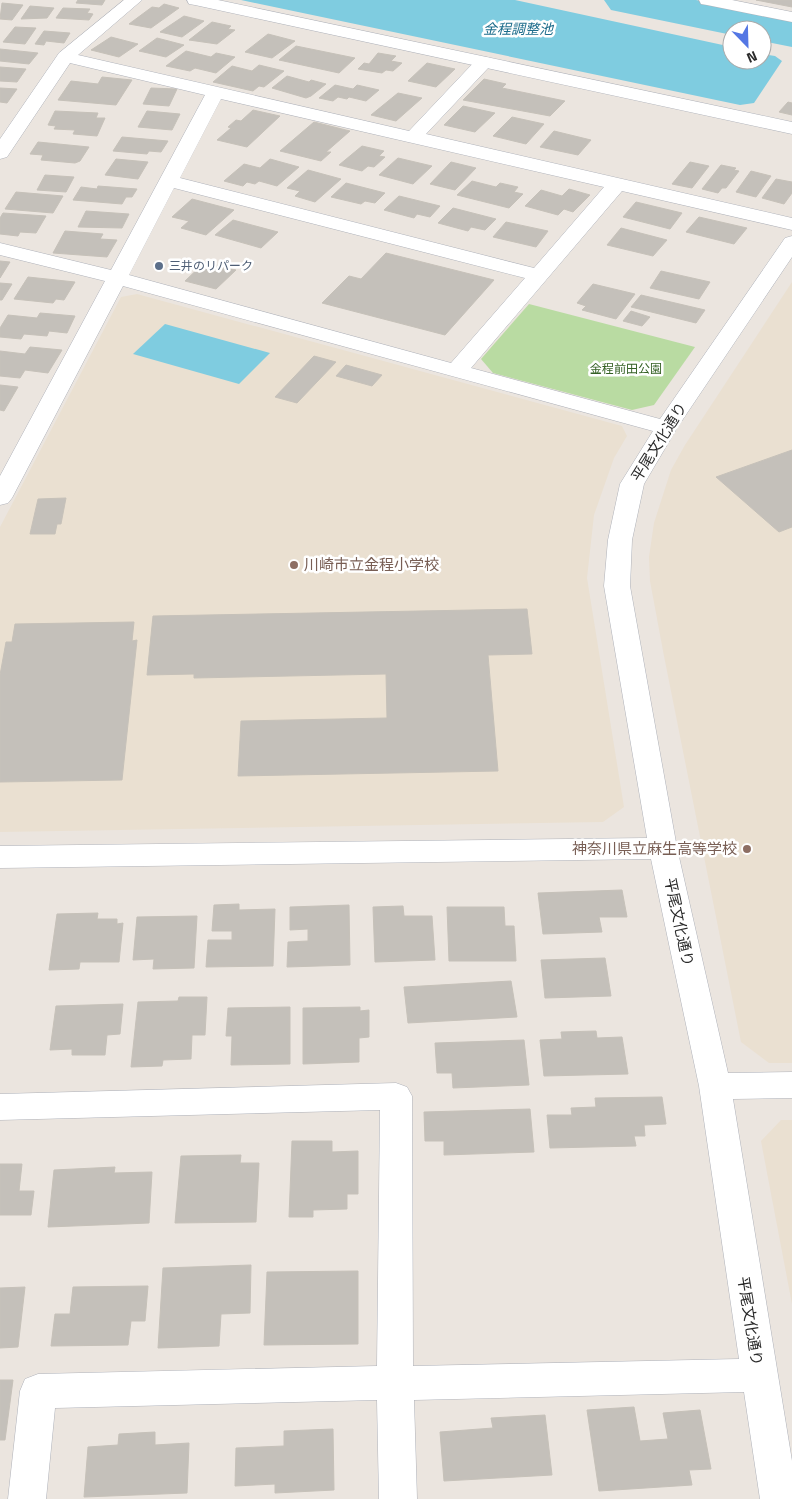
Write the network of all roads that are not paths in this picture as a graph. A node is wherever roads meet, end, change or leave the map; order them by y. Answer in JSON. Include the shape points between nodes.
{"nodes":[{"id":1,"x":134,"y":0,"type":"edge"},
{"id":2,"x":195,"y":0,"type":"edge"},
{"id":3,"x":707,"y":0,"type":"edge"},
{"id":4,"x":792,"y":17,"type":"edge"},
{"id":5,"x":65,"y":57,"type":"junction"},
{"id":6,"x":484,"y":62,"type":"junction"},
{"id":7,"x":216,"y":92,"type":"junction"},
{"id":8,"x":792,"y":128,"type":"edge"},
{"id":9,"x":413,"y":136,"type":"junction"},
{"id":10,"x":0,"y":153,"type":"edge"},
{"id":11,"x":169,"y":181,"type":"junction"},
{"id":12,"x":618,"y":183,"type":"junction"},
{"id":13,"x":792,"y":224,"type":"edge"},
{"id":14,"x":792,"y":242,"type":"edge"},
{"id":15,"x":0,"y":248,"type":"edge"},
{"id":16,"x":539,"y":275,"type":"junction"},
{"id":17,"x":117,"y":278,"type":"junction"},
{"id":18,"x":456,"y":371,"type":"junction"},
{"id":19,"x":666,"y":428,"type":"junction"},
{"id":20,"x":0,"y":498,"type":"edge"},
{"id":21,"x":664,"y":848,"type":"junction"},
{"id":22,"x":0,"y":857,"type":"edge"},
{"id":23,"x":792,"y":1085,"type":"edge"},
{"id":24,"x":715,"y":1086,"type":"junction"},
{"id":25,"x":0,"y":1107,"type":"edge"},
{"id":26,"x":758,"y":1375,"type":"junction"},
{"id":27,"x":396,"y":1383,"type":"junction"},
{"id":28,"x":27,"y":1499,"type":"edge"},
{"id":29,"x":398,"y":1499,"type":"edge"},
{"id":30,"x":778,"y":1499,"type":"edge"}],
"edges":[{"from":1,"to":5,"type":"street"},
{"from":2,"to":6,"type":"street"},
{"from":3,"to":4,"type":"street"},
{"from":5,"to":7,"type":"street"},
{"from":5,"to":10,"type":"street"},
{"from":6,"to":8,"type":"street"},
{"from":6,"to":9,"type":"street"},
{"from":7,"to":9,"type":"street"},
{"from":7,"to":11,"type":"street"},
{"from":9,"to":12,"type":"street"},
{"from":11,"to":16,"type":"street"},
{"from":11,"to":17,"type":"street"},
{"from":12,"to":13,"type":"street"},
{"from":12,"to":16,"type":"street"},
{"from":14,"to":19,"type":"street","name":"平尾文化通り"},
{"from":15,"to":17,"type":"street"},
{"from":16,"to":18,"type":"street"},
{"from":17,"to":18,"type":"street"},
{"from":17,"to":20,"type":"street"},
{"from":18,"to":19,"type":"street"},
{"from":19,"to":21,"type":"street","name":"平尾文化通り","via":[[632,484],[620,540],[617,586]]},
{"from":21,"to":22,"type":"street"},
{"from":21,"to":24,"type":"street","name":"平尾文化通り"},
{"from":23,"to":24,"type":"street"},
{"from":24,"to":26,"type":"street","name":"平尾文化通り"},
{"from":25,"to":27,"type":"street","via":[[396,1096]]},
{"from":26,"to":27,"type":"street"},
{"from":26,"to":30,"type":"street","name":"平尾文化通り"},
{"from":27,"to":28,"type":"street","via":[[38,1391]]},
{"from":27,"to":29,"type":"street"}]}
